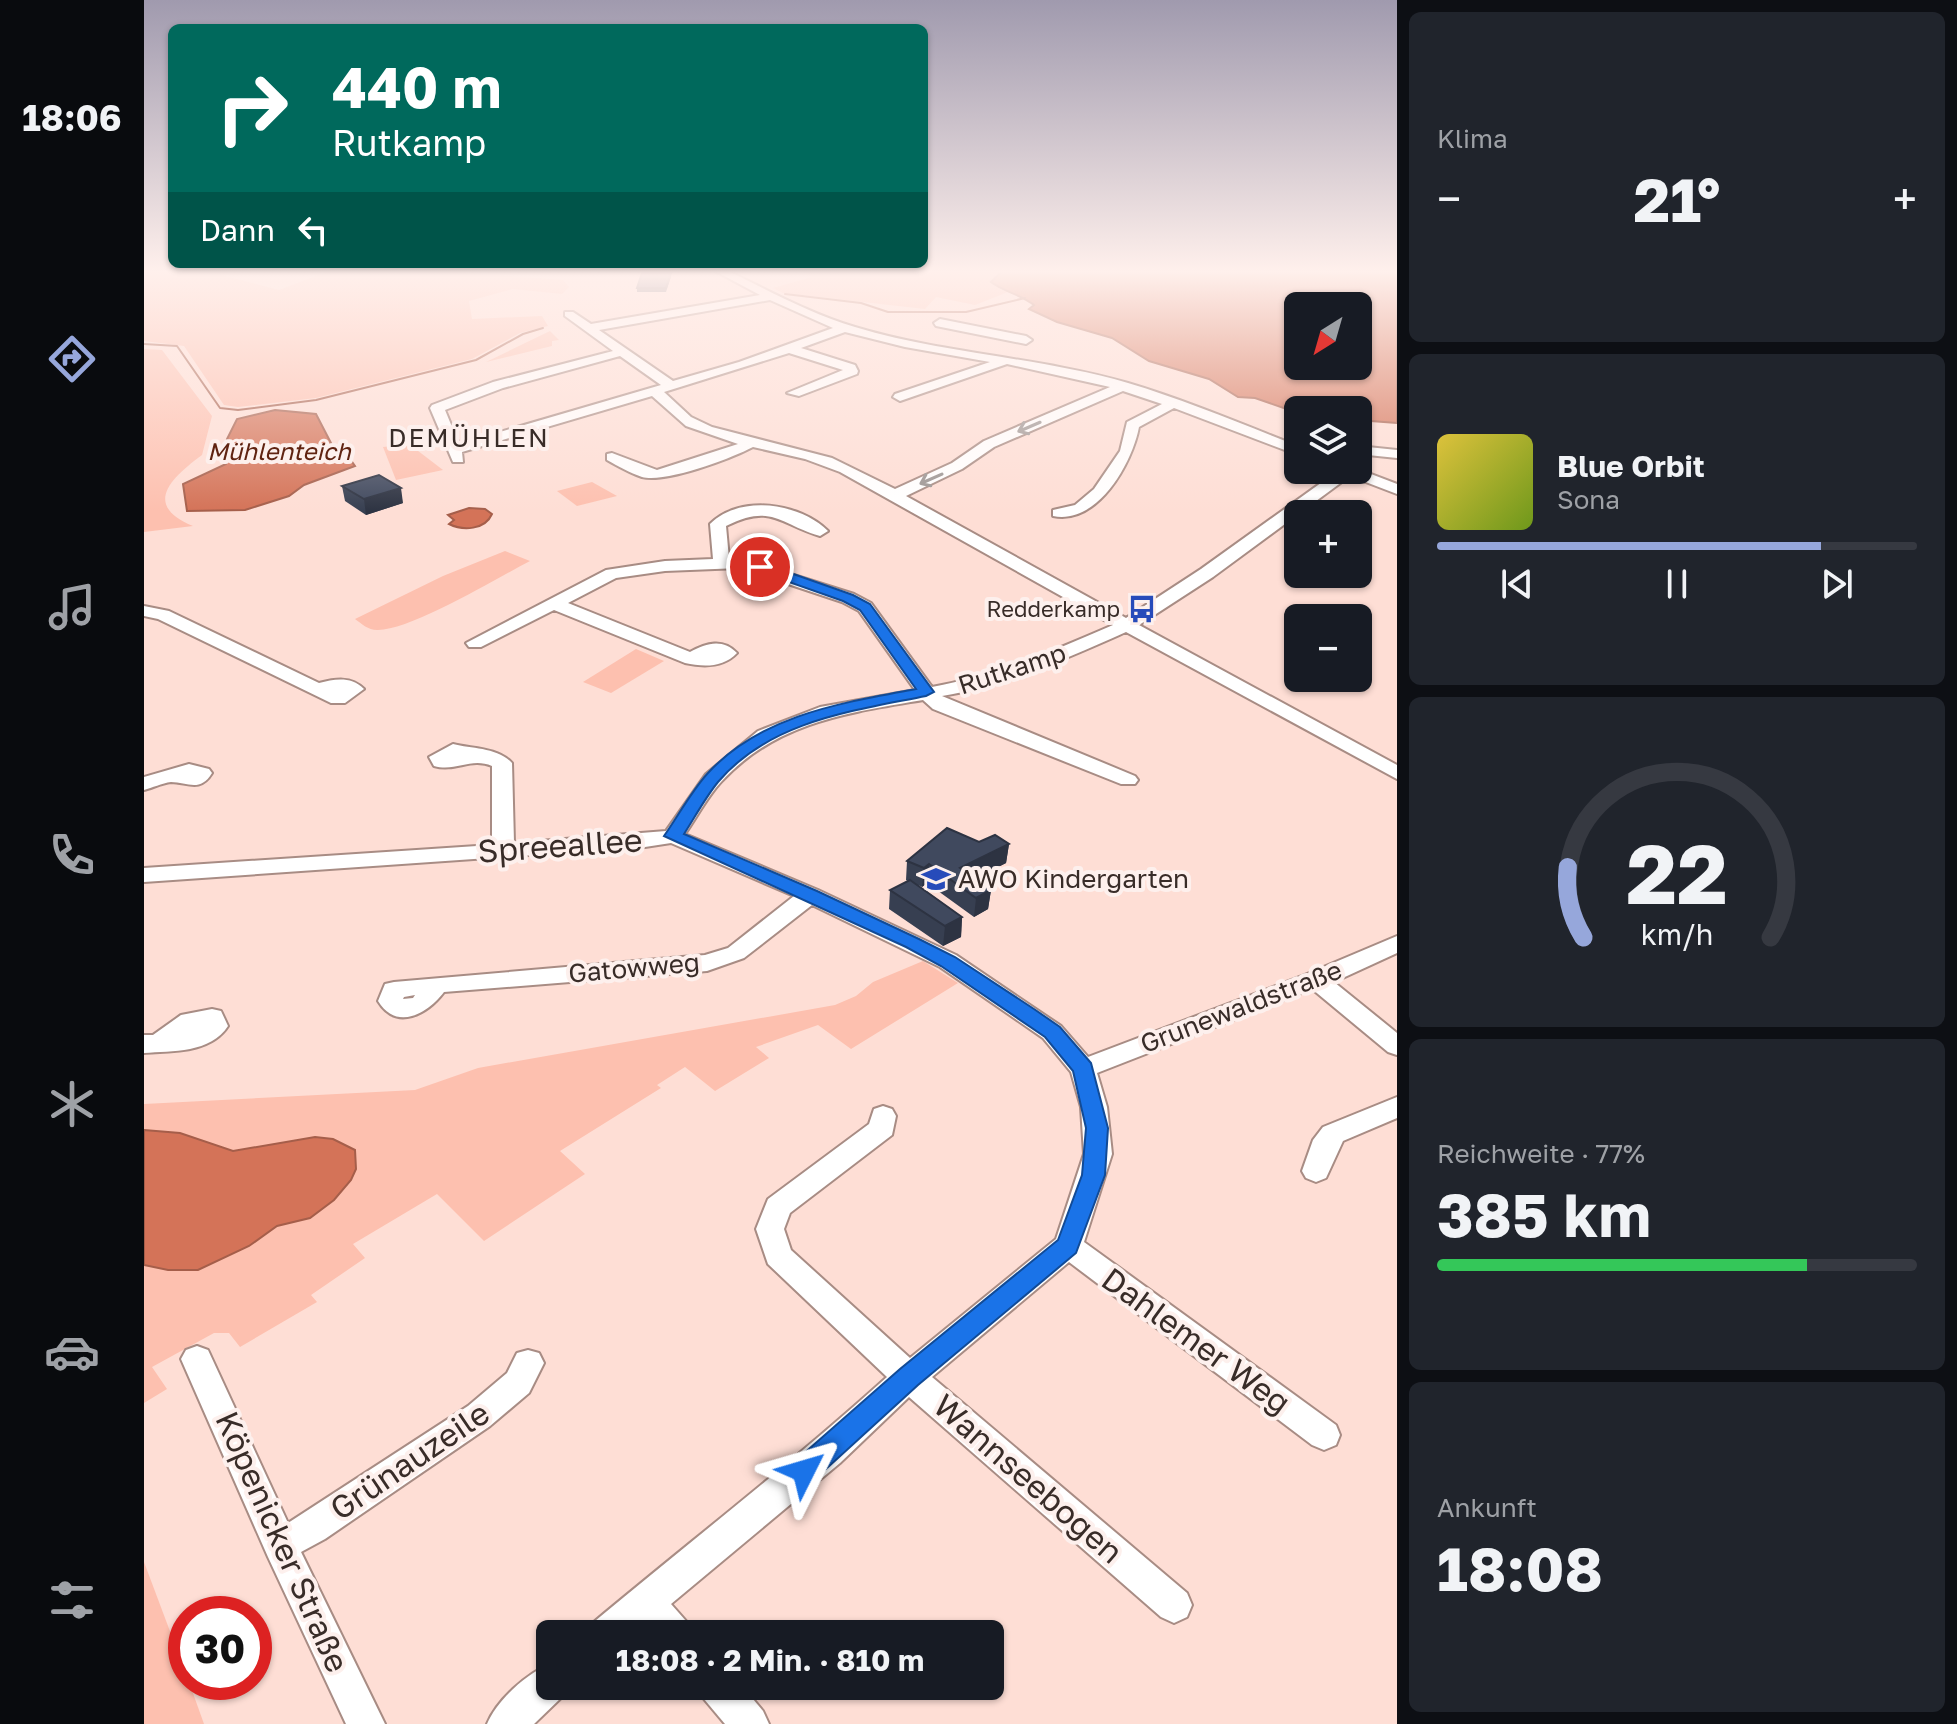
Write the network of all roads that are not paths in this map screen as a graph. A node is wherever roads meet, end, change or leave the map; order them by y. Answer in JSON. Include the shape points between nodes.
{"nodes":[{"id":1,"x":782,"y":351,"type":"edge"},
{"id":2,"x":798,"y":351,"type":"edge"},
{"id":3,"x":951,"y":351,"type":"edge"},
{"id":4,"x":622,"y":352,"type":"joint"},
{"id":5,"x":1006,"y":360,"type":"junction"},
{"id":6,"x":1124,"y":386,"type":"junction"},
{"id":7,"x":663,"y":389,"type":"junction"},
{"id":8,"x":794,"y":393,"type":"dead end"},
{"id":9,"x":900,"y":397,"type":"dead end"},
{"id":10,"x":1173,"y":403,"type":"junction"},
{"id":11,"x":753,"y":442,"type":"junction"},
{"id":12,"x":1284,"y":446,"type":"edge"},
{"id":13,"x":1372,"y":451,"type":"edge"},
{"id":14,"x":1397,"y":454,"type":"edge"},
{"id":15,"x":612,"y":457,"type":"dead end"},
{"id":16,"x":1372,"y":479,"type":"edge"},
{"id":17,"x":1327,"y":484,"type":"edge"},
{"id":18,"x":1397,"y":489,"type":"edge"},
{"id":19,"x":897,"y":494,"type":"junction"},
{"id":20,"x":1058,"y":513,"type":"dead end"},
{"id":21,"x":820,"y":531,"type":"dead end"},
{"id":22,"x":721,"y":562,"type":"junction"},
{"id":23,"x":553,"y":603,"type":"junction"},
{"id":24,"x":144,"y":611,"type":"edge"},
{"id":25,"x":1126,"y":626,"type":"junction"},
{"id":26,"x":475,"y":643,"type":"dead end"},
{"id":27,"x":691,"y":659,"type":"dead end"},
{"id":28,"x":320,"y":688,"type":"dead end"},
{"id":29,"x":926,"y":692,"type":"junction"},
{"id":30,"x":464,"y":756,"type":"dead end"},
{"id":31,"x":1397,"y":773,"type":"edge"},
{"id":32,"x":181,"y":774,"type":"dead end"},
{"id":33,"x":1128,"y":780,"type":"dead end"},
{"id":34,"x":144,"y":784,"type":"edge"},
{"id":35,"x":673,"y":836,"type":"junction"},
{"id":36,"x":503,"y":851,"type":"junction"},
{"id":37,"x":144,"y":875,"type":"edge"},
{"id":38,"x":810,"y":895,"type":"junction"},
{"id":39,"x":1397,"y":944,"type":"edge"},
{"id":40,"x":1316,"y":980,"type":"junction"},
{"id":41,"x":437,"y":984,"type":"dead end"},
{"id":42,"x":1397,"y":1046,"type":"edge"},
{"id":43,"x":1083,"y":1069,"type":"junction"},
{"id":44,"x":1397,"y":1107,"type":"edge"},
{"id":45,"x":883,"y":1116,"type":"dead end"},
{"id":46,"x":1316,"y":1171,"type":"dead end"},
{"id":47,"x":1068,"y":1246,"type":"junction"},
{"id":48,"x":197,"y":1359,"type":"dead end"},
{"id":49,"x":528,"y":1363,"type":"dead end"},
{"id":50,"x":909,"y":1377,"type":"junction"},
{"id":51,"x":1324,"y":1435,"type":"dead end"},
{"id":52,"x":280,"y":1545,"type":"junction"},
{"id":53,"x":646,"y":1602,"type":"junction"},
{"id":54,"x":1174,"y":1605,"type":"dead end"},
{"id":55,"x":625,"y":1620,"type":"edge"},
{"id":56,"x":661,"y":1620,"type":"edge"},
{"id":57,"x":536,"y":1696,"type":"edge"},
{"id":58,"x":729,"y":1700,"type":"edge"},
{"id":59,"x":366,"y":1724,"type":"edge"},
{"id":60,"x":506,"y":1724,"type":"edge"},
{"id":61,"x":750,"y":1724,"type":"edge"}],
"edges":[{"from":1,"to":7,"type":"street"},
{"from":2,"to":8,"type":"street","via":[[852,371]]},
{"from":3,"to":5,"type":"street"},
{"from":4,"to":7,"type":"street"},
{"from":4,"to":7,"type":"street","via":[[498,385],[437,408],[457,454]]},
{"from":5,"to":6,"type":"street"},
{"from":5,"to":9,"type":"street"},
{"from":6,"to":10,"type":"street"},
{"from":6,"to":19,"type":"street","one_way":true,"via":[[989,444],[957,466]]},
{"from":7,"to":11,"type":"street","via":[[689,422]]},
{"from":10,"to":12,"type":"street"},
{"from":10,"to":20,"type":"street","via":[[1132,425],[1127,451],[1087,505]]},
{"from":11,"to":15,"type":"street","via":[[657,474]]},
{"from":11,"to":19,"type":"street","via":[[829,462]]},
{"from":13,"to":14,"type":"street"},
{"from":16,"to":18,"type":"street"},
{"from":17,"to":25,"type":"street","name":"Rutkamp"},
{"from":19,"to":25,"type":"street","via":[[937,522]]},
{"from":21,"to":22,"type":"street","via":[[780,510],[762,508],[718,524]]},
{"from":22,"to":23,"type":"street","via":[[621,572]]},
{"from":22,"to":29,"type":"street","via":[[760,567],[865,607]]},
{"from":23,"to":26,"type":"street"},
{"from":23,"to":27,"type":"street"},
{"from":24,"to":28,"type":"street"},
{"from":25,"to":29,"type":"street","name":"Rutkamp","via":[[1020,671]]},
{"from":25,"to":31,"type":"street"},
{"from":29,"to":33,"type":"street","via":[[951,711]]},
{"from":29,"to":35,"type":"street","name":"Rutkamp","via":[[827,711],[765,735],[713,778]]},
{"from":30,"to":36,"type":"street","via":[[484,755],[502,763]]},
{"from":32,"to":34,"type":"street"},
{"from":35,"to":36,"type":"street","name":"Spreeallee"},
{"from":35,"to":38,"type":"street","name":"Spreeallee"},
{"from":36,"to":37,"type":"street","name":"Spreeallee"},
{"from":38,"to":41,"type":"street","name":"Gatowweg","via":[[736,953],[707,963]]},
{"from":38,"to":43,"type":"street","name":"Spreeallee","via":[[948,961],[1052,1032]]},
{"from":39,"to":40,"type":"street","name":"Grunewaldstraße"},
{"from":40,"to":42,"type":"street"},
{"from":40,"to":43,"type":"street","name":"Grunewaldstraße"},
{"from":43,"to":47,"type":"street","name":"Spreeallee","via":[[1094,1107],[1098,1154]]},
{"from":44,"to":46,"type":"street","via":[[1333,1134]]},
{"from":45,"to":50,"type":"street","name":"Wannseebogen","via":[[882,1128],[872,1137],[784,1201],[770,1229],[778,1256],[789,1268]]},
{"from":47,"to":50,"type":"street","name":"Spreeallee"},
{"from":47,"to":51,"type":"street","name":"Dahlemer Weg"},
{"from":48,"to":52,"type":"street","name":"Köpenicker Straße"},
{"from":49,"to":52,"type":"street","name":"Grünauzeile","via":[[518,1383],[479,1416]]},
{"from":50,"to":53,"type":"street","name":"Spreeallee","via":[[828,1452]]},
{"from":50,"to":54,"type":"street","name":"Wannseebogen"},
{"from":52,"to":59,"type":"street","name":"Köpenicker Straße"},
{"from":53,"to":55,"type":"street","name":"Spreeallee"},
{"from":53,"to":56,"type":"street"},
{"from":57,"to":60,"type":"street"},
{"from":58,"to":61,"type":"street"}]}
